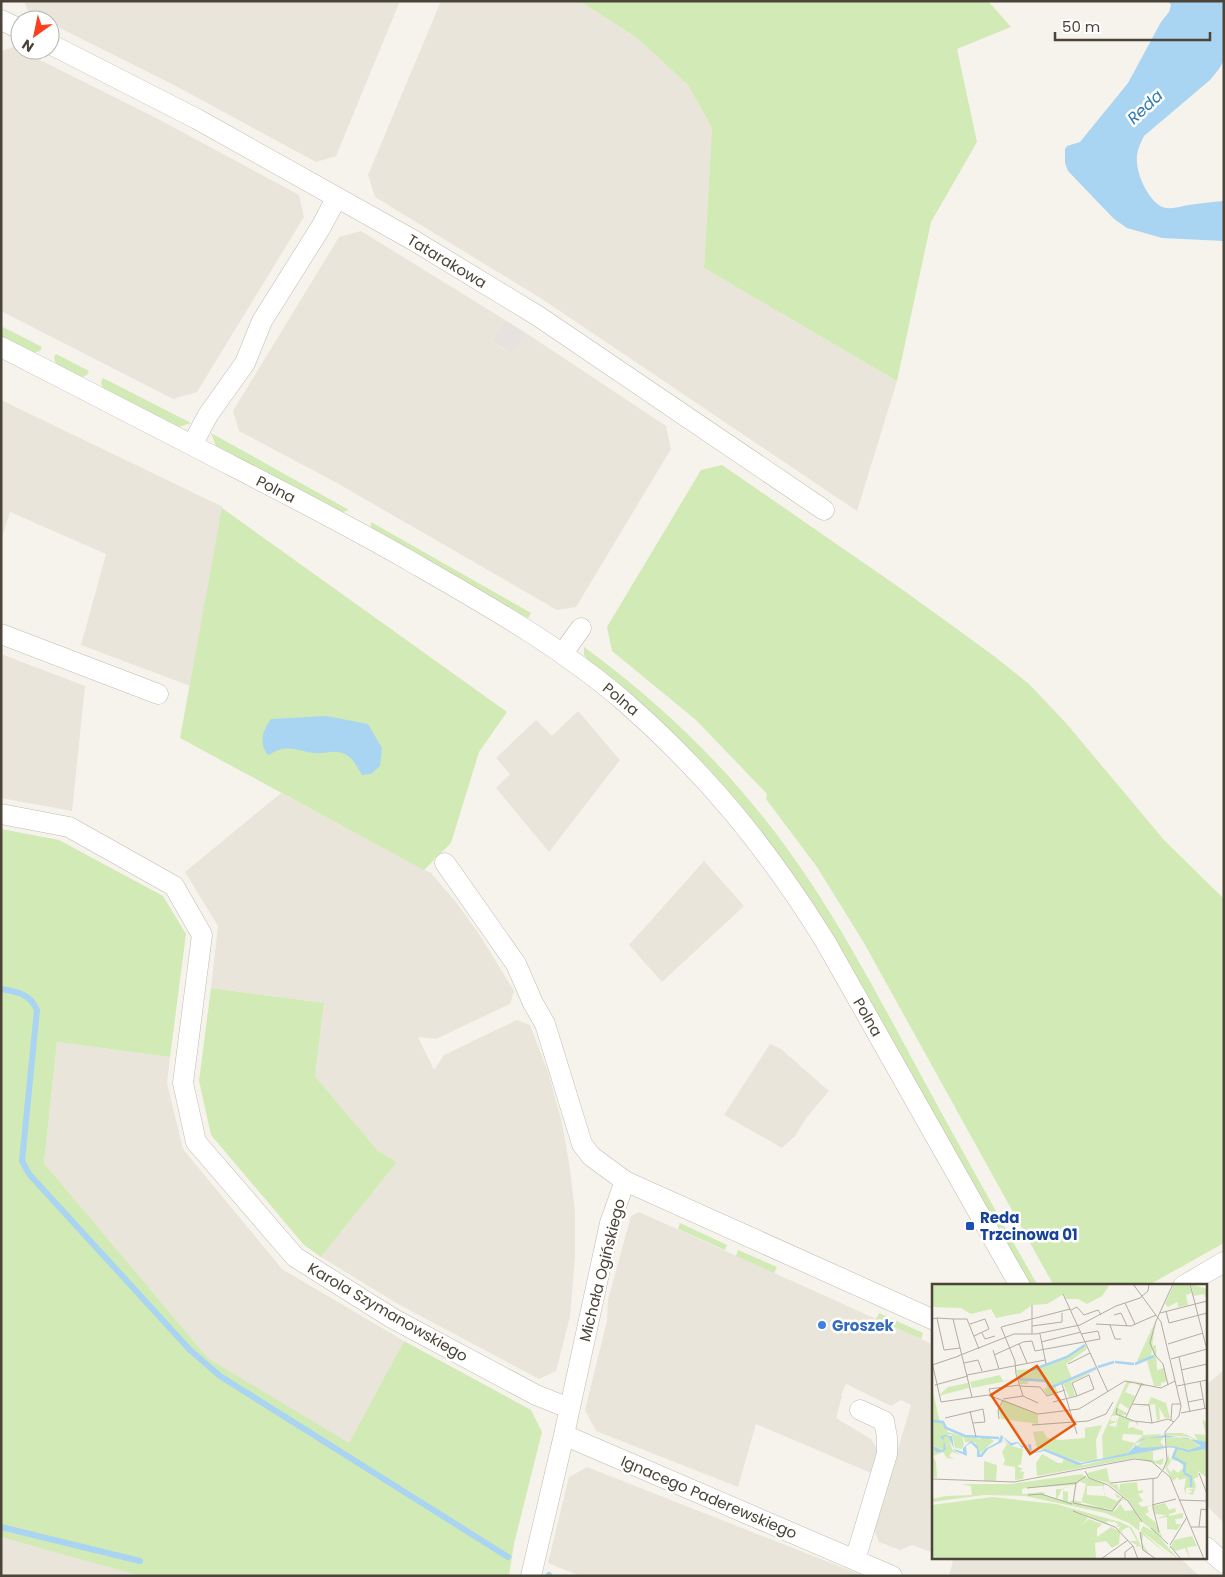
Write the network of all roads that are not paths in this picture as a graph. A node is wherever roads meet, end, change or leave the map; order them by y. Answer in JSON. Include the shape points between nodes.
{"nodes":[{"id":1,"x":60,"y":49,"type":"edge"},
{"id":2,"x":337,"y":197,"type":"junction"},
{"id":3,"x":1,"y":347,"type":"edge"},
{"id":4,"x":192,"y":445,"type":"junction"},
{"id":5,"x":824,"y":510,"type":"dead end"},
{"id":6,"x":582,"y":628,"type":"dead end"},
{"id":7,"x":1,"y":634,"type":"edge"},
{"id":8,"x":563,"y":653,"type":"junction"},
{"id":9,"x":158,"y":694,"type":"dead end"},
{"id":10,"x":1,"y":814,"type":"edge"},
{"id":11,"x":445,"y":863,"type":"dead end"},
{"id":12,"x":625,"y":1181,"type":"junction"},
{"id":13,"x":1224,"y":1262,"type":"edge"},
{"id":14,"x":1019,"y":1284,"type":"edge"},
{"id":15,"x":1186,"y":1284,"type":"edge"},
{"id":16,"x":932,"y":1319,"type":"edge"},
{"id":17,"x":569,"y":1408,"type":"junction"},
{"id":18,"x":860,"y":1410,"type":"dead end"},
{"id":19,"x":564,"y":1435,"type":"junction"},
{"id":20,"x":1208,"y":1549,"type":"edge"},
{"id":21,"x":855,"y":1560,"type":"junction"},
{"id":22,"x":1224,"y":1564,"type":"edge"},
{"id":23,"x":531,"y":1576,"type":"edge"},
{"id":24,"x":892,"y":1576,"type":"edge"}],
"edges":[{"from":1,"to":2,"type":"street","name":"Tatarakowa","via":[[197,119]]},
{"from":2,"to":4,"type":"street","via":[[262,321],[245,363],[208,415]]},
{"from":2,"to":5,"type":"street","name":"Tatarakowa","via":[[538,316]]},
{"from":3,"to":4,"type":"street","name":"Polna"},
{"from":4,"to":8,"type":"street","name":"Polna","via":[[357,531]]},
{"from":6,"to":8,"type":"street"},
{"from":7,"to":9,"type":"street"},
{"from":8,"to":14,"type":"street","name":"Polna","via":[[624,702],[686,759],[760,845],[825,940]]},
{"from":10,"to":17,"type":"street","name":"Karola Szymanowskiego","via":[[69,827],[174,886],[202,935],[183,1083],[196,1142],[295,1257],[392,1318],[536,1395]]},
{"from":11,"to":12,"type":"street","name":"Michała Ogińskiego","via":[[516,964],[545,1024],[582,1144],[591,1156]]},
{"from":12,"to":16,"type":"street"},
{"from":12,"to":17,"type":"street","name":"Michała Ogińskiego","via":[[610,1223]]},
{"from":13,"to":15,"type":"street"},
{"from":17,"to":19,"type":"street","name":"Michała Ogińskiego"},
{"from":18,"to":21,"type":"street","via":[[884,1421],[888,1437],[887,1454]]},
{"from":19,"to":21,"type":"street","name":"Ignacego Paderewskiego"},
{"from":19,"to":23,"type":"street","name":"Michała Ogińskiego"},
{"from":20,"to":22,"type":"street"},
{"from":21,"to":24,"type":"street","name":"Ignacego Paderewskiego"}]}
